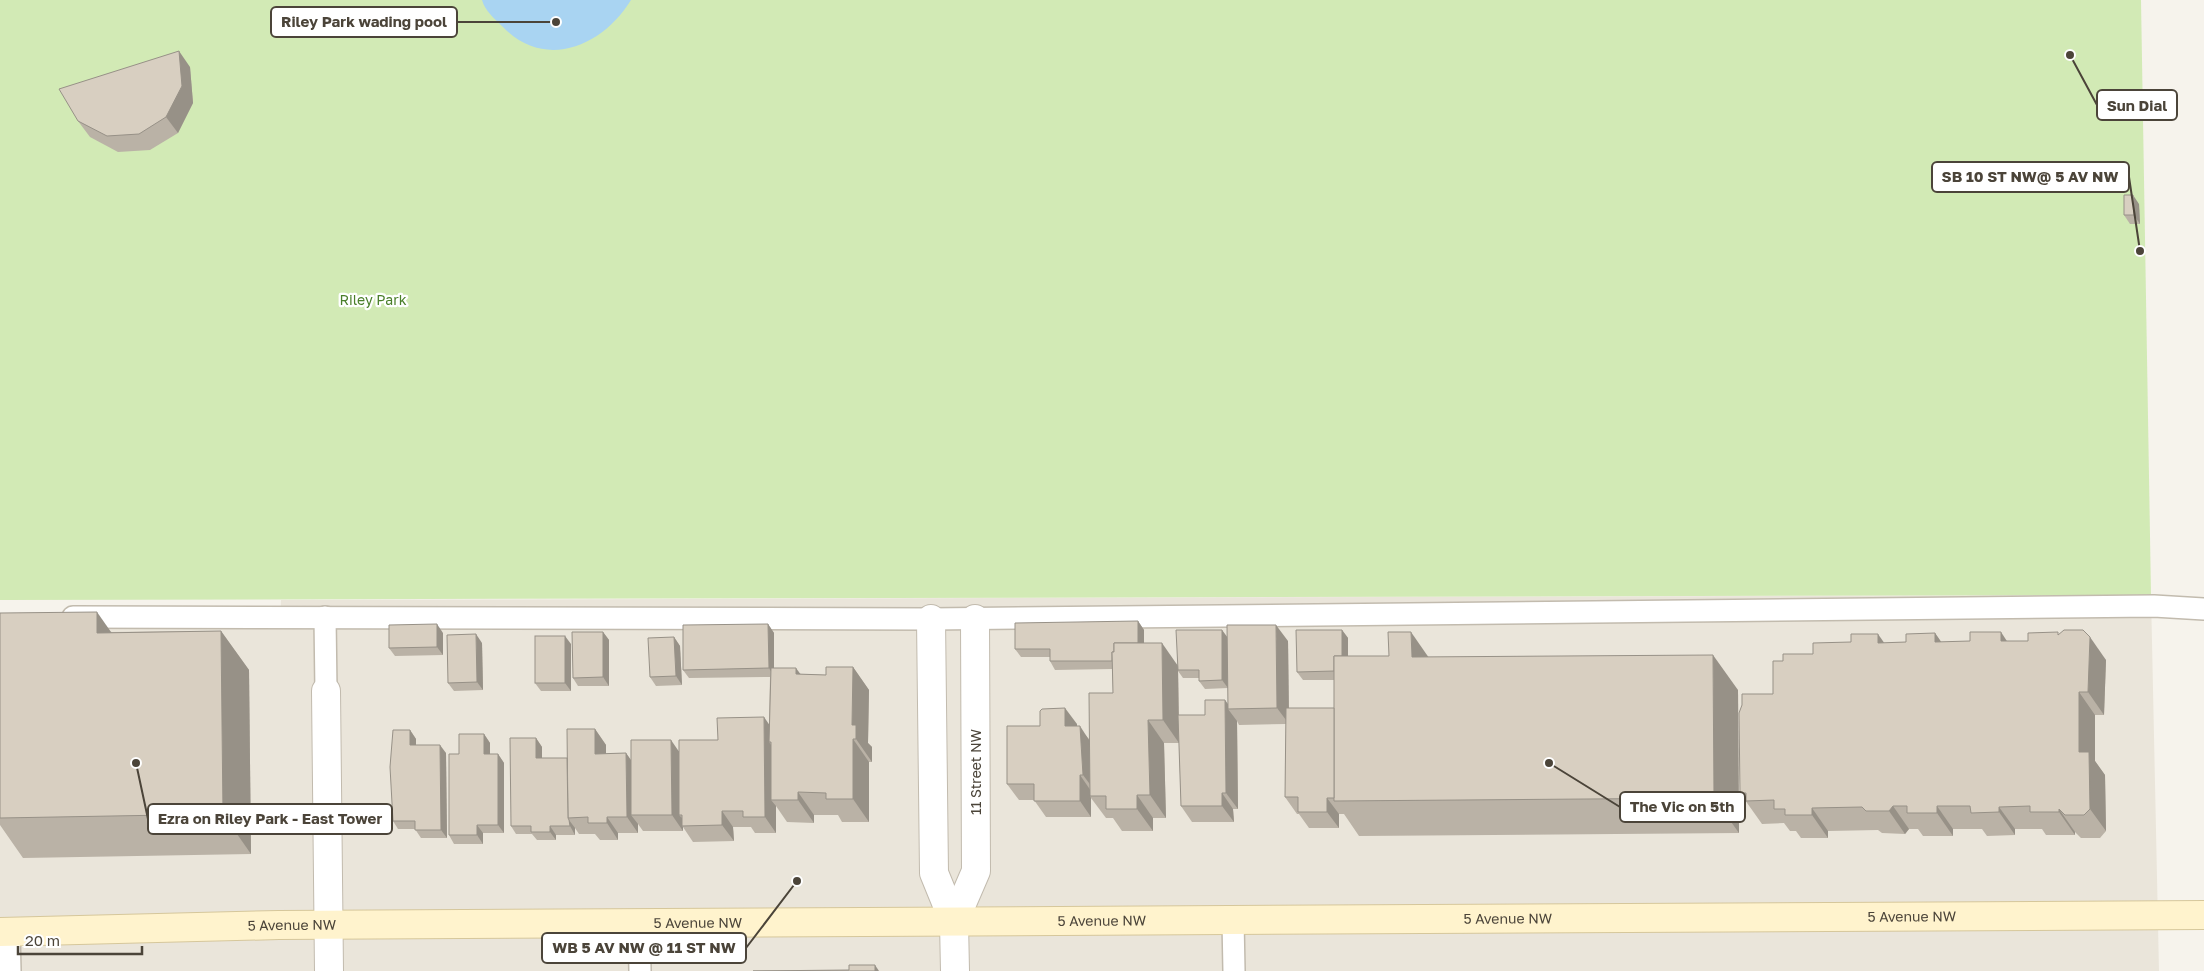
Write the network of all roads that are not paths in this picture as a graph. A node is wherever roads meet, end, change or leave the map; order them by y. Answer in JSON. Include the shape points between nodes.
{"nodes":[{"id":1,"x":2204,"y":609,"type":"edge"},
{"id":2,"x":49,"y":617,"type":"edge"},
{"id":3,"x":325,"y":617,"type":"junction"},
{"id":4,"x":975,"y":619,"type":"junction"},
{"id":5,"x":931,"y":620,"type":"junction"},
{"id":6,"x":326,"y":691,"type":"joint"},
{"id":7,"x":2204,"y":915,"type":"edge"},
{"id":8,"x":1233,"y":920,"type":"junction"},
{"id":9,"x":954,"y":922,"type":"junction"},
{"id":10,"x":639,"y":923,"type":"junction"},
{"id":11,"x":329,"y":925,"type":"junction"},
{"id":12,"x":4,"y":931,"type":"edge"},
{"id":13,"x":10,"y":971,"type":"edge"},
{"id":14,"x":329,"y":971,"type":"edge"},
{"id":15,"x":640,"y":971,"type":"edge"},
{"id":16,"x":955,"y":971,"type":"edge"},
{"id":17,"x":1234,"y":971,"type":"edge"}],
"edges":[{"from":1,"to":4,"type":"lane","via":[[2154,606]]},
{"from":2,"to":3,"type":"lane"},
{"from":3,"to":5,"type":"lane"},
{"from":3,"to":6,"type":"lane"},
{"from":4,"to":5,"type":"lane"},
{"from":4,"to":9,"type":"street","name":"11 Street NW","via":[[976,871]]},
{"from":5,"to":9,"type":"street","name":"11 Street NW","via":[[934,873]]},
{"from":6,"to":11,"type":"street"},
{"from":7,"to":8,"type":"street","name":"5 Avenue NW"},
{"from":8,"to":9,"type":"street","name":"5 Avenue NW"},
{"from":8,"to":17,"type":"lane"},
{"from":9,"to":10,"type":"street","name":"5 Avenue NW"},
{"from":9,"to":16,"type":"street","name":"11 Street NW"},
{"from":10,"to":11,"type":"street","name":"5 Avenue NW"},
{"from":10,"to":15,"type":"lane"},
{"from":11,"to":12,"type":"street","name":"5 Avenue NW"},
{"from":11,"to":14,"type":"street"},
{"from":12,"to":13,"type":"lane"}]}
